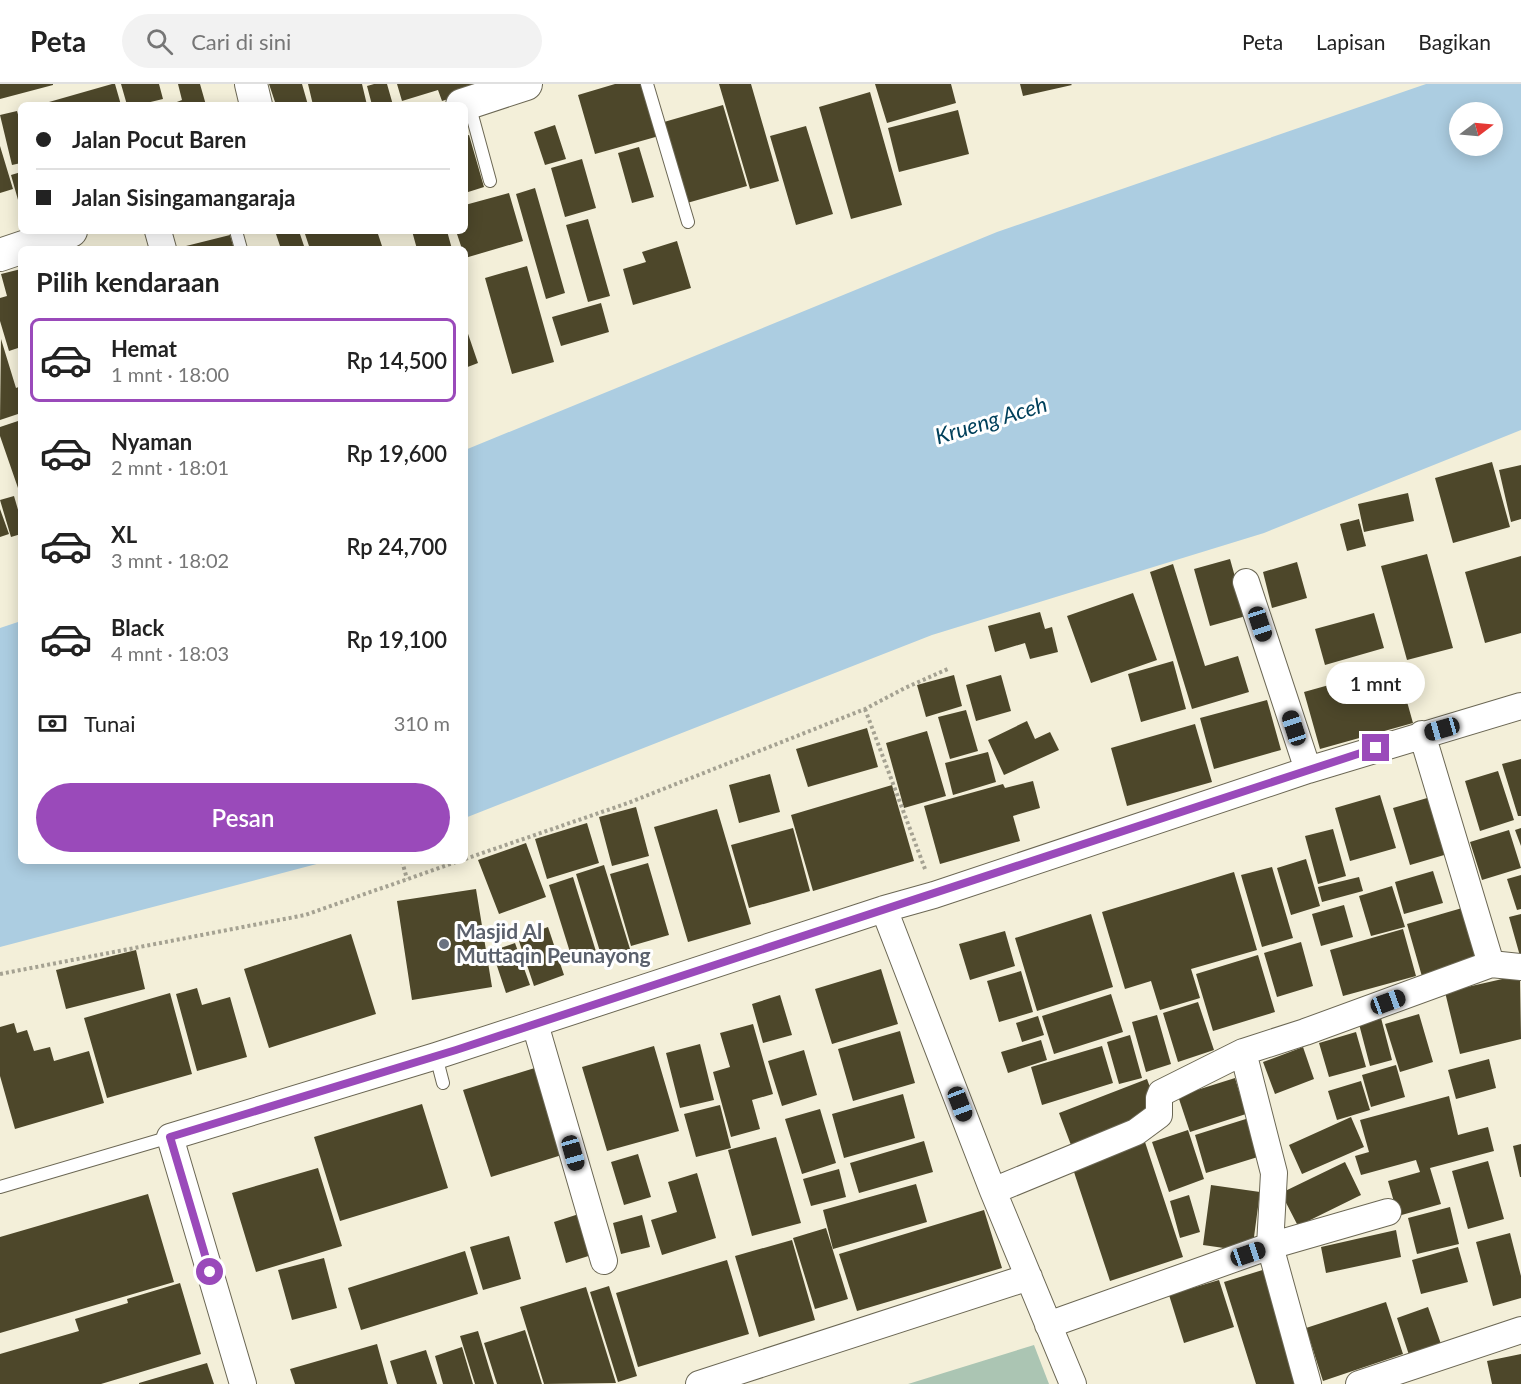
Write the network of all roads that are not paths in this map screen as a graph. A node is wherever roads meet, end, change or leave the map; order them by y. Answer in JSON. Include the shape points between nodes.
{"nodes":[{"id":1,"x":251,"y":84,"type":"edge"},
{"id":2,"x":525,"y":84,"type":"edge"},
{"id":3,"x":647,"y":84,"type":"edge"},
{"id":4,"x":255,"y":102,"type":"edge"},
{"id":5,"x":468,"y":103,"type":"edge"},
{"id":6,"x":468,"y":113,"type":"edge"},
{"id":7,"x":490,"y":182,"type":"dead end"},
{"id":8,"x":688,"y":222,"type":"dead end"},
{"id":9,"x":61,"y":234,"type":"edge"},
{"id":10,"x":26,"y":246,"type":"edge"},
{"id":11,"x":18,"y":249,"type":"edge"},
{"id":12,"x":0,"y":255,"type":"edge"},
{"id":13,"x":1246,"y":582,"type":"dead end"},
{"id":14,"x":1521,"y":706,"type":"edge"},
{"id":15,"x":1422,"y":734,"type":"junction"},
{"id":16,"x":1308,"y":770,"type":"junction"},
{"id":17,"x":884,"y":909,"type":"junction"},
{"id":18,"x":1491,"y":964,"type":"junction"},
{"id":19,"x":1521,"y":967,"type":"edge"},
{"id":20,"x":535,"y":1024,"type":"junction"},
{"id":21,"x":1243,"y":1053,"type":"junction"},
{"id":22,"x":436,"y":1056,"type":"junction"},
{"id":23,"x":443,"y":1083,"type":"dead end"},
{"id":24,"x":170,"y":1137,"type":"junction"},
{"id":25,"x":0,"y":1186,"type":"edge"},
{"id":26,"x":993,"y":1191,"type":"junction"},
{"id":27,"x":1388,"y":1212,"type":"dead end"},
{"id":28,"x":1270,"y":1246,"type":"junction"},
{"id":29,"x":604,"y":1261,"type":"dead end"},
{"id":30,"x":1029,"y":1277,"type":"junction"},
{"id":31,"x":1048,"y":1325,"type":"junction"},
{"id":32,"x":1521,"y":1330,"type":"edge"},
{"id":33,"x":243,"y":1384,"type":"edge"},
{"id":34,"x":699,"y":1384,"type":"edge"},
{"id":35,"x":1073,"y":1384,"type":"edge"},
{"id":36,"x":1308,"y":1384,"type":"edge"},
{"id":37,"x":1359,"y":1384,"type":"edge"}],
"edges":[{"from":1,"to":4,"type":"street"},
{"from":2,"to":5,"type":"street"},
{"from":3,"to":8,"type":"lane"},
{"from":6,"to":7,"type":"lane"},
{"from":9,"to":10,"type":"street"},
{"from":11,"to":12,"type":"street"},
{"from":13,"to":16,"type":"street"},
{"from":14,"to":15,"type":"street"},
{"from":15,"to":16,"type":"street"},
{"from":15,"to":18,"type":"street"},
{"from":16,"to":17,"type":"street"},
{"from":17,"to":20,"type":"street"},
{"from":17,"to":26,"type":"street"},
{"from":18,"to":19,"type":"street"},
{"from":18,"to":21,"type":"street"},
{"from":20,"to":22,"type":"street"},
{"from":20,"to":29,"type":"street"},
{"from":21,"to":26,"type":"street","via":[[1161,1093],[1159,1115],[1136,1132]]},
{"from":21,"to":28,"type":"street","via":[[1274,1173]]},
{"from":22,"to":23,"type":"lane"},
{"from":22,"to":24,"type":"street"},
{"from":24,"to":25,"type":"lane"},
{"from":24,"to":33,"type":"street"},
{"from":26,"to":30,"type":"street"},
{"from":27,"to":28,"type":"street"},
{"from":28,"to":31,"type":"street"},
{"from":28,"to":36,"type":"street"},
{"from":30,"to":31,"type":"street"},
{"from":30,"to":34,"type":"street"},
{"from":31,"to":35,"type":"street"},
{"from":32,"to":37,"type":"street"}]}
